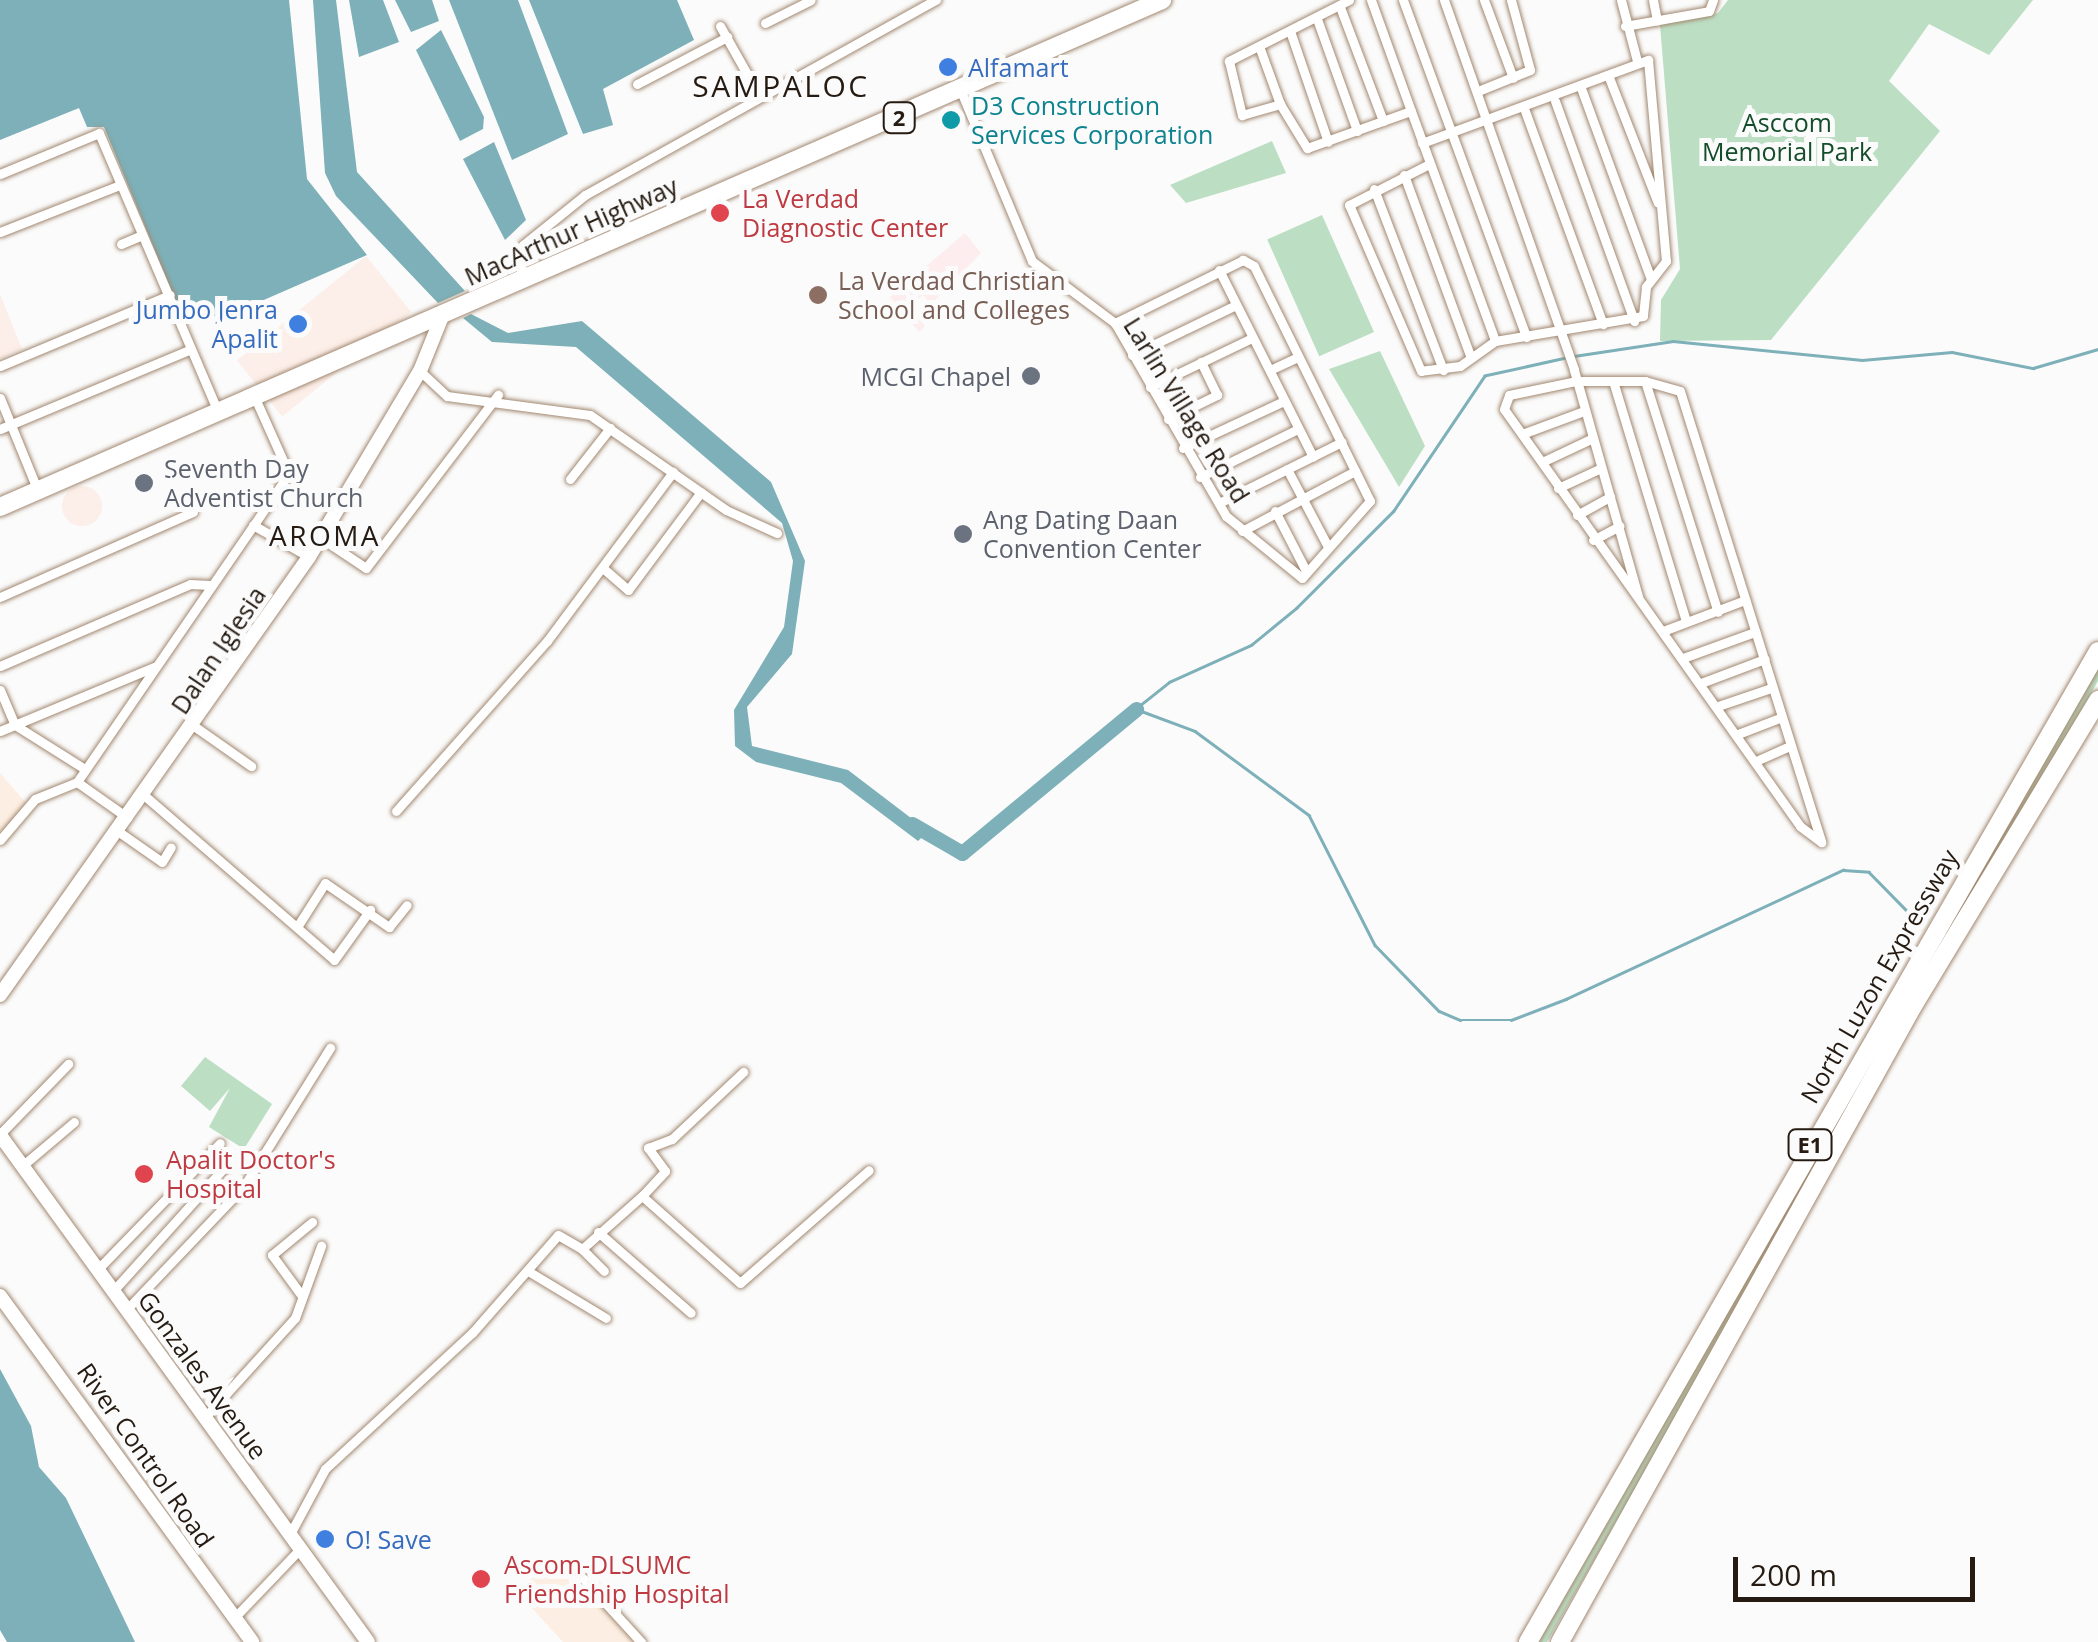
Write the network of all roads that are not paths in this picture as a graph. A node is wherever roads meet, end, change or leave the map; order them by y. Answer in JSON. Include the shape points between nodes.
{"nodes":[{"id":1,"x":812,"y":0,"type":"edge"},
{"id":2,"x":1162,"y":0,"type":"edge"},
{"id":3,"x":1371,"y":0,"type":"edge"},
{"id":4,"x":1403,"y":0,"type":"edge"},
{"id":5,"x":1444,"y":0,"type":"edge"},
{"id":6,"x":1484,"y":0,"type":"edge"},
{"id":7,"x":1510,"y":0,"type":"edge"},
{"id":8,"x":1621,"y":0,"type":"edge"},
{"id":9,"x":1654,"y":0,"type":"edge"},
{"id":10,"x":1686,"y":0,"type":"edge"},
{"id":11,"x":1714,"y":0,"type":"edge"},
{"id":12,"x":929,"y":2,"type":"edge"},
{"id":13,"x":1344,"y":4,"type":"edge"},
{"id":14,"x":1688,"y":15,"type":"junction"},
{"id":15,"x":1317,"y":20,"type":"junction"},
{"id":16,"x":1657,"y":21,"type":"junction"},
{"id":17,"x":765,"y":23,"type":"dead end"},
{"id":18,"x":720,"y":26,"type":"dead end"},
{"id":19,"x":1625,"y":26,"type":"junction"},
{"id":20,"x":1290,"y":32,"type":"junction"},
{"id":21,"x":727,"y":38,"type":"junction"},
{"id":22,"x":1258,"y":46,"type":"junction"},
{"id":23,"x":1637,"y":61,"type":"junction"},
{"id":24,"x":1608,"y":75,"type":"junction"},
{"id":25,"x":1513,"y":78,"type":"junction"},
{"id":26,"x":638,"y":84,"type":"dead end"},
{"id":27,"x":1582,"y":88,"type":"junction"},
{"id":28,"x":960,"y":90,"type":"junction"},
{"id":29,"x":1478,"y":91,"type":"junction"},
{"id":30,"x":760,"y":97,"type":"junction"},
{"id":31,"x":1555,"y":101,"type":"junction"},
{"id":32,"x":1280,"y":104,"type":"junction"},
{"id":33,"x":1411,"y":111,"type":"junction"},
{"id":34,"x":1525,"y":111,"type":"junction"},
{"id":35,"x":1383,"y":121,"type":"junction"},
{"id":36,"x":1488,"y":123,"type":"junction"},
{"id":37,"x":1357,"y":131,"type":"junction"},
{"id":38,"x":1452,"y":134,"type":"junction"},
{"id":39,"x":1328,"y":142,"type":"junction"},
{"id":40,"x":1422,"y":143,"type":"junction"},
{"id":41,"x":1429,"y":164,"type":"junction"},
{"id":42,"x":0,"y":174,"type":"edge"},
{"id":43,"x":1404,"y":176,"type":"junction"},
{"id":44,"x":120,"y":185,"type":"junction"},
{"id":45,"x":1374,"y":190,"type":"junction"},
{"id":46,"x":1660,"y":208,"type":"junction"},
{"id":47,"x":0,"y":232,"type":"edge"},
{"id":48,"x":142,"y":235,"type":"junction"},
{"id":49,"x":121,"y":244,"type":"dead end"},
{"id":50,"x":1218,"y":270,"type":"junction"},
{"id":51,"x":1651,"y":279,"type":"junction"},
{"id":52,"x":520,"y":281,"type":"junction"},
{"id":53,"x":170,"y":295,"type":"junction"},
{"id":54,"x":1236,"y":305,"type":"junction"},
{"id":55,"x":453,"y":310,"type":"junction"},
{"id":56,"x":1634,"y":321,"type":"junction"},
{"id":57,"x":1114,"y":323,"type":"junction"},
{"id":58,"x":1604,"y":324,"type":"junction"},
{"id":59,"x":1562,"y":333,"type":"junction"},
{"id":60,"x":1526,"y":337,"type":"junction"},
{"id":61,"x":1252,"y":338,"type":"junction"},
{"id":62,"x":1495,"y":341,"type":"junction"},
{"id":63,"x":192,"y":349,"type":"junction"},
{"id":64,"x":1132,"y":356,"type":"junction"},
{"id":65,"x":1470,"y":356,"type":"junction"},
{"id":66,"x":1298,"y":357,"type":"junction"},
{"id":67,"x":1201,"y":362,"type":"junction"},
{"id":68,"x":0,"y":366,"type":"edge"},
{"id":69,"x":1270,"y":370,"type":"junction"},
{"id":70,"x":1443,"y":370,"type":"junction"},
{"id":71,"x":420,"y":371,"type":"junction"},
{"id":72,"x":1613,"y":380,"type":"junction"},
{"id":73,"x":1646,"y":380,"type":"junction"},
{"id":74,"x":1576,"y":382,"type":"junction"},
{"id":75,"x":1150,"y":388,"type":"junction"},
{"id":76,"x":498,"y":396,"type":"junction"},
{"id":77,"x":0,"y":398,"type":"edge"},
{"id":78,"x":256,"y":398,"type":"junction"},
{"id":79,"x":1284,"y":400,"type":"junction"},
{"id":80,"x":1584,"y":411,"type":"junction"},
{"id":81,"x":219,"y":414,"type":"junction"},
{"id":82,"x":1168,"y":420,"type":"junction"},
{"id":83,"x":11,"y":424,"type":"junction"},
{"id":84,"x":610,"y":428,"type":"junction"},
{"id":85,"x":1298,"y":428,"type":"junction"},
{"id":86,"x":0,"y":429,"type":"edge"},
{"id":87,"x":1522,"y":434,"type":"junction"},
{"id":88,"x":1593,"y":438,"type":"junction"},
{"id":89,"x":1342,"y":442,"type":"junction"},
{"id":90,"x":1183,"y":448,"type":"junction"},
{"id":91,"x":1313,"y":457,"type":"junction"},
{"id":92,"x":1542,"y":462,"type":"junction"},
{"id":93,"x":1601,"y":468,"type":"junction"},
{"id":94,"x":1287,"y":469,"type":"junction"},
{"id":95,"x":1356,"y":471,"type":"junction"},
{"id":96,"x":673,"y":472,"type":"junction"},
{"id":97,"x":1200,"y":477,"type":"junction"},
{"id":98,"x":570,"y":480,"type":"dead end"},
{"id":99,"x":1558,"y":488,"type":"junction"},
{"id":100,"x":38,"y":491,"type":"junction"},
{"id":101,"x":701,"y":492,"type":"junction"},
{"id":102,"x":1302,"y":498,"type":"junction"},
{"id":103,"x":1610,"y":498,"type":"junction"},
{"id":104,"x":1219,"y":502,"type":"junction"},
{"id":105,"x":0,"y":507,"type":"edge"},
{"id":106,"x":1275,"y":511,"type":"junction"},
{"id":107,"x":193,"y":512,"type":"dead end"},
{"id":108,"x":1577,"y":515,"type":"junction"},
{"id":109,"x":253,"y":525,"type":"junction"},
{"id":110,"x":1618,"y":526,"type":"junction"},
{"id":111,"x":1242,"y":531,"type":"junction"},
{"id":112,"x":776,"y":533,"type":"dead end"},
{"id":113,"x":321,"y":538,"type":"junction"},
{"id":114,"x":1593,"y":540,"type":"junction"},
{"id":115,"x":1327,"y":545,"type":"junction"},
{"id":116,"x":309,"y":557,"type":"junction"},
{"id":117,"x":604,"y":569,"type":"junction"},
{"id":118,"x":1306,"y":571,"type":"junction"},
{"id":119,"x":210,"y":586,"type":"junction"},
{"id":120,"x":0,"y":597,"type":"edge"},
{"id":121,"x":1745,"y":600,"type":"junction"},
{"id":122,"x":1640,"y":604,"type":"junction"},
{"id":123,"x":1718,"y":612,"type":"junction"},
{"id":124,"x":1686,"y":621,"type":"junction"},
{"id":125,"x":1663,"y":631,"type":"junction"},
{"id":126,"x":1755,"y":632,"type":"junction"},
{"id":127,"x":2098,"y":651,"type":"edge"},
{"id":128,"x":1684,"y":658,"type":"junction"},
{"id":129,"x":1765,"y":659,"type":"junction"},
{"id":130,"x":0,"y":666,"type":"edge"},
{"id":131,"x":154,"y":667,"type":"junction"},
{"id":132,"x":1701,"y":683,"type":"junction"},
{"id":133,"x":1771,"y":688,"type":"junction"},
{"id":134,"x":0,"y":690,"type":"edge"},
{"id":135,"x":2098,"y":700,"type":"edge"},
{"id":136,"x":1718,"y":706,"type":"junction"},
{"id":137,"x":1782,"y":716,"type":"junction"},
{"id":138,"x":15,"y":725,"type":"junction"},
{"id":139,"x":194,"y":726,"type":"junction"},
{"id":140,"x":0,"y":731,"type":"edge"},
{"id":141,"x":1738,"y":734,"type":"junction"},
{"id":142,"x":1789,"y":746,"type":"junction"},
{"id":143,"x":1756,"y":760,"type":"junction"},
{"id":144,"x":250,"y":766,"type":"dead end"},
{"id":145,"x":85,"y":769,"type":"junction"},
{"id":146,"x":77,"y":782,"type":"junction"},
{"id":147,"x":145,"y":796,"type":"junction"},
{"id":148,"x":396,"y":811,"type":"dead end"},
{"id":149,"x":124,"y":825,"type":"junction"},
{"id":150,"x":0,"y":840,"type":"edge"},
{"id":151,"x":172,"y":847,"type":"dead end"},
{"id":152,"x":407,"y":905,"type":"dead end"},
{"id":153,"x":370,"y":910,"type":"junction"},
{"id":154,"x":296,"y":927,"type":"junction"},
{"id":155,"x":0,"y":995,"type":"edge"},
{"id":156,"x":330,"y":1048,"type":"dead end"},
{"id":157,"x":68,"y":1064,"type":"dead end"},
{"id":158,"x":743,"y":1072,"type":"dead end"},
{"id":159,"x":74,"y":1122,"type":"dead end"},
{"id":160,"x":0,"y":1135,"type":"edge"},
{"id":161,"x":220,"y":1142,"type":"dead end"},
{"id":162,"x":232,"y":1158,"type":"dead end"},
{"id":163,"x":22,"y":1166,"type":"junction"},
{"id":164,"x":870,"y":1170,"type":"dead end"},
{"id":165,"x":642,"y":1196,"type":"junction"},
{"id":166,"x":312,"y":1222,"type":"dead end"},
{"id":167,"x":598,"y":1232,"type":"junction"},
{"id":168,"x":320,"y":1246,"type":"dead end"},
{"id":169,"x":582,"y":1249,"type":"junction"},
{"id":170,"x":98,"y":1270,"type":"junction"},
{"id":171,"x":528,"y":1271,"type":"junction"},
{"id":172,"x":604,"y":1271,"type":"dead end"},
{"id":173,"x":113,"y":1291,"type":"junction"},
{"id":174,"x":0,"y":1296,"type":"edge"},
{"id":175,"x":302,"y":1296,"type":"junction"},
{"id":176,"x":127,"y":1309,"type":"junction"},
{"id":177,"x":690,"y":1313,"type":"dead end"},
{"id":178,"x":606,"y":1318,"type":"dead end"},
{"id":179,"x":206,"y":1416,"type":"junction"},
{"id":180,"x":290,"y":1534,"type":"junction"},
{"id":181,"x":301,"y":1548,"type":"junction"},
{"id":182,"x":580,"y":1575,"type":"dead end"},
{"id":183,"x":234,"y":1618,"type":"junction"},
{"id":184,"x":252,"y":1642,"type":"edge"},
{"id":185,"x":368,"y":1642,"type":"edge"},
{"id":186,"x":641,"y":1642,"type":"edge"},
{"id":187,"x":1528,"y":1642,"type":"edge"},
{"id":188,"x":1560,"y":1642,"type":"edge"}],
"edges":[{"from":1,"to":17,"type":"street"},
{"from":2,"to":28,"type":"highway","name":"MacArthur Highway","number":"2"},
{"from":3,"to":33,"type":"street"},
{"from":4,"to":38,"type":"street"},
{"from":5,"to":29,"type":"street"},
{"from":6,"to":25,"type":"street"},
{"from":7,"to":25,"type":"street","via":[[1531,66]]},
{"from":8,"to":19,"type":"street"},
{"from":9,"to":16,"type":"street"},
{"from":10,"to":14,"type":"street"},
{"from":11,"to":14,"type":"street","via":[[1712,10]]},
{"from":12,"to":30,"type":"street"},
{"from":13,"to":15,"type":"street"},
{"from":13,"to":35,"type":"street"},
{"from":14,"to":16,"type":"street"},
{"from":15,"to":20,"type":"street"},
{"from":15,"to":37,"type":"street"},
{"from":16,"to":19,"type":"street"},
{"from":18,"to":21,"type":"street"},
{"from":19,"to":23,"type":"street"},
{"from":20,"to":22,"type":"street"},
{"from":20,"to":39,"type":"street"},
{"from":21,"to":26,"type":"street"},
{"from":21,"to":30,"type":"street"},
{"from":22,"to":32,"type":"street"},
{"from":22,"to":32,"type":"street","via":[[1229,60],[1242,115]]},
{"from":23,"to":24,"type":"street"},
{"from":23,"to":46,"type":"street","via":[[1652,68]]},
{"from":24,"to":27,"type":"street"},
{"from":24,"to":46,"type":"street"},
{"from":25,"to":29,"type":"street"},
{"from":27,"to":31,"type":"street"},
{"from":27,"to":51,"type":"street"},
{"from":28,"to":52,"type":"highway","name":"MacArthur Highway","number":"2"},
{"from":28,"to":57,"type":"street","name":"Larlin Village Road","via":[[1032,261]]},
{"from":29,"to":36,"type":"street"},
{"from":30,"to":52,"type":"street","via":[[615,175],[539,230],[520,250]]},
{"from":31,"to":34,"type":"street"},
{"from":31,"to":56,"type":"street"},
{"from":32,"to":39,"type":"street","via":[[1304,147]]},
{"from":33,"to":35,"type":"street"},
{"from":33,"to":40,"type":"street"},
{"from":34,"to":36,"type":"street"},
{"from":34,"to":58,"type":"street"},
{"from":35,"to":37,"type":"street"},
{"from":36,"to":38,"type":"street"},
{"from":36,"to":59,"type":"street"},
{"from":37,"to":39,"type":"street"},
{"from":38,"to":40,"type":"street"},
{"from":38,"to":60,"type":"street"},
{"from":40,"to":41,"type":"street"},
{"from":41,"to":43,"type":"street"},
{"from":41,"to":62,"type":"street"},
{"from":42,"to":44,"type":"street","via":[[98,133]]},
{"from":43,"to":45,"type":"street"},
{"from":43,"to":65,"type":"street"},
{"from":44,"to":47,"type":"street"},
{"from":44,"to":48,"type":"street"},
{"from":45,"to":70,"type":"street"},
{"from":45,"to":70,"type":"street","via":[[1351,210],[1417,368]]},
{"from":46,"to":51,"type":"street","via":[[1666,261]]},
{"from":48,"to":49,"type":"street"},
{"from":48,"to":53,"type":"street"},
{"from":50,"to":54,"type":"street"},
{"from":50,"to":57,"type":"street"},
{"from":50,"to":66,"type":"street","via":[[1243,260],[1254,266]]},
{"from":51,"to":56,"type":"street"},
{"from":52,"to":55,"type":"highway","name":"MacArthur Highway","number":"2"},
{"from":53,"to":63,"type":"street"},
{"from":53,"to":68,"type":"street"},
{"from":54,"to":61,"type":"street"},
{"from":54,"to":64,"type":"street"},
{"from":55,"to":71,"type":"street","name":"Dalan Iglesia"},
{"from":55,"to":78,"type":"highway","name":"MacArthur Highway","number":"2"},
{"from":56,"to":58,"type":"street"},
{"from":57,"to":64,"type":"street","name":"Larlin Village Road"},
{"from":58,"to":59,"type":"street"},
{"from":59,"to":60,"type":"street"},
{"from":59,"to":74,"type":"street"},
{"from":60,"to":62,"type":"street"},
{"from":61,"to":67,"type":"street"},
{"from":61,"to":69,"type":"street"},
{"from":62,"to":65,"type":"street"},
{"from":63,"to":81,"type":"street"},
{"from":63,"to":83,"type":"street"},
{"from":64,"to":75,"type":"street","name":"Larlin Village Road"},
{"from":65,"to":70,"type":"street"},
{"from":66,"to":69,"type":"street"},
{"from":66,"to":89,"type":"street"},
{"from":67,"to":75,"type":"street"},
{"from":67,"to":82,"type":"street","via":[[1216,395]]},
{"from":69,"to":79,"type":"street"},
{"from":71,"to":76,"type":"street","via":[[448,396]]},
{"from":71,"to":113,"type":"street","name":"Dalan Iglesia"},
{"from":72,"to":73,"type":"street"},
{"from":72,"to":74,"type":"street"},
{"from":72,"to":124,"type":"street"},
{"from":73,"to":121,"type":"street","via":[[1680,391]]},
{"from":73,"to":123,"type":"street"},
{"from":74,"to":80,"type":"street"},
{"from":74,"to":87,"type":"street","via":[[1510,395],[1504,409]]},
{"from":75,"to":82,"type":"street","name":"Larlin Village Road"},
{"from":76,"to":84,"type":"street","via":[[568,408]]},
{"from":76,"to":113,"type":"street","via":[[366,568]]},
{"from":77,"to":83,"type":"street"},
{"from":78,"to":81,"type":"highway","name":"MacArthur Highway","number":"2"},
{"from":78,"to":109,"type":"street","via":[[289,474]]},
{"from":79,"to":85,"type":"street"},
{"from":79,"to":90,"type":"street"},
{"from":80,"to":87,"type":"street"},
{"from":80,"to":88,"type":"street"},
{"from":81,"to":100,"type":"highway","name":"MacArthur Highway","number":"2"},
{"from":82,"to":90,"type":"street","name":"Larlin Village Road"},
{"from":83,"to":86,"type":"street"},
{"from":83,"to":100,"type":"street"},
{"from":84,"to":96,"type":"street"},
{"from":84,"to":98,"type":"street"},
{"from":85,"to":91,"type":"street"},
{"from":85,"to":97,"type":"street"},
{"from":87,"to":92,"type":"street"},
{"from":88,"to":92,"type":"street"},
{"from":88,"to":93,"type":"street"},
{"from":89,"to":91,"type":"street"},
{"from":89,"to":95,"type":"street"},
{"from":90,"to":97,"type":"street","name":"Larlin Village Road"},
{"from":91,"to":94,"type":"street"},
{"from":92,"to":99,"type":"street"},
{"from":93,"to":99,"type":"street"},
{"from":93,"to":103,"type":"street"},
{"from":94,"to":102,"type":"street"},
{"from":94,"to":104,"type":"street"},
{"from":95,"to":102,"type":"street"},
{"from":95,"to":115,"type":"street","via":[[1370,506]]},
{"from":96,"to":101,"type":"street"},
{"from":96,"to":117,"type":"street"},
{"from":97,"to":104,"type":"street","name":"Larlin Village Road"},
{"from":99,"to":108,"type":"street"},
{"from":100,"to":105,"type":"highway","name":"MacArthur Highway","number":"2"},
{"from":101,"to":112,"type":"street"},
{"from":101,"to":117,"type":"street","via":[[628,590]]},
{"from":102,"to":106,"type":"street"},
{"from":102,"to":115,"type":"street"},
{"from":103,"to":108,"type":"street"},
{"from":103,"to":110,"type":"street"},
{"from":104,"to":111,"type":"street","name":"Larlin Village Road"},
{"from":106,"to":111,"type":"street"},
{"from":106,"to":118,"type":"street"},
{"from":107,"to":120,"type":"street"},
{"from":108,"to":114,"type":"street"},
{"from":109,"to":116,"type":"street"},
{"from":109,"to":119,"type":"street"},
{"from":110,"to":114,"type":"street"},
{"from":110,"to":122,"type":"street"},
{"from":111,"to":118,"type":"street","name":"Larlin Village Road","via":[[1302,578]]},
{"from":113,"to":116,"type":"street","name":"Dalan Iglesia"},
{"from":114,"to":122,"type":"street"},
{"from":115,"to":118,"type":"street"},
{"from":116,"to":139,"type":"street","name":"Dalan Iglesia"},
{"from":117,"to":148,"type":"street"},
{"from":119,"to":130,"type":"street","via":[[190,584]]},
{"from":119,"to":131,"type":"street"},
{"from":121,"to":123,"type":"street"},
{"from":121,"to":126,"type":"street"},
{"from":122,"to":125,"type":"street"},
{"from":123,"to":124,"type":"street"},
{"from":124,"to":125,"type":"street"},
{"from":125,"to":128,"type":"street"},
{"from":126,"to":128,"type":"street"},
{"from":126,"to":129,"type":"street"},
{"from":127,"to":187,"type":"highway","name":"North Luzon Expressway","number":"E1"},
{"from":128,"to":132,"type":"street"},
{"from":129,"to":132,"type":"street"},
{"from":129,"to":133,"type":"street"},
{"from":131,"to":138,"type":"street"},
{"from":131,"to":145,"type":"street"},
{"from":132,"to":136,"type":"street"},
{"from":133,"to":136,"type":"street"},
{"from":133,"to":137,"type":"street"},
{"from":134,"to":138,"type":"street"},
{"from":135,"to":188,"type":"highway","name":"North Luzon Expressway","number":"E1","via":[[1913,1006]]},
{"from":136,"to":141,"type":"street"},
{"from":137,"to":141,"type":"street"},
{"from":137,"to":142,"type":"street"},
{"from":138,"to":140,"type":"street"},
{"from":138,"to":145,"type":"street"},
{"from":139,"to":144,"type":"street"},
{"from":139,"to":147,"type":"street","name":"Dalan Iglesia"},
{"from":141,"to":143,"type":"street"},
{"from":142,"to":143,"type":"street"},
{"from":142,"to":143,"type":"street","via":[[1821,842]]},
{"from":145,"to":146,"type":"street"},
{"from":146,"to":149,"type":"street"},
{"from":146,"to":150,"type":"street","via":[[34,799]]},
{"from":147,"to":149,"type":"street","name":"Dalan Iglesia"},
{"from":147,"to":154,"type":"street"},
{"from":149,"to":151,"type":"street","via":[[162,862]]},
{"from":149,"to":155,"type":"street","name":"Dalan Iglesia"},
{"from":152,"to":153,"type":"street","via":[[389,927]]},
{"from":153,"to":154,"type":"street","via":[[325,883]]},
{"from":153,"to":154,"type":"street","via":[[334,960]]},
{"from":156,"to":176,"type":"street","via":[[244,1186]]},
{"from":157,"to":160,"type":"street"},
{"from":158,"to":165,"type":"street","via":[[672,1139],[648,1148],[665,1171]]},
{"from":159,"to":163,"type":"street"},
{"from":160,"to":163,"type":"street","name":"Gonzales Avenue"},
{"from":161,"to":170,"type":"street"},
{"from":162,"to":173,"type":"street"},
{"from":163,"to":170,"type":"street","name":"Gonzales Avenue"},
{"from":164,"to":165,"type":"street","via":[[740,1283]]},
{"from":165,"to":167,"type":"street"},
{"from":166,"to":175,"type":"street","via":[[272,1254]]},
{"from":167,"to":169,"type":"street"},
{"from":167,"to":177,"type":"street"},
{"from":168,"to":175,"type":"street"},
{"from":169,"to":171,"type":"street","via":[[563,1233]]},
{"from":169,"to":172,"type":"street"},
{"from":170,"to":173,"type":"street","name":"Gonzales Avenue"},
{"from":171,"to":178,"type":"street"},
{"from":171,"to":180,"type":"street","via":[[325,1469]]},
{"from":173,"to":176,"type":"street","name":"Gonzales Avenue"},
{"from":174,"to":183,"type":"street","name":"River Control Road"},
{"from":175,"to":179,"type":"street","via":[[296,1318]]},
{"from":176,"to":179,"type":"street","name":"Gonzales Avenue"},
{"from":179,"to":180,"type":"street","name":"Gonzales Avenue"},
{"from":180,"to":181,"type":"street","name":"Gonzales Avenue"},
{"from":181,"to":183,"type":"street"},
{"from":181,"to":185,"type":"street","name":"Gonzales Avenue"},
{"from":182,"to":186,"type":"street"},
{"from":183,"to":184,"type":"street","name":"River Control Road"}]}
